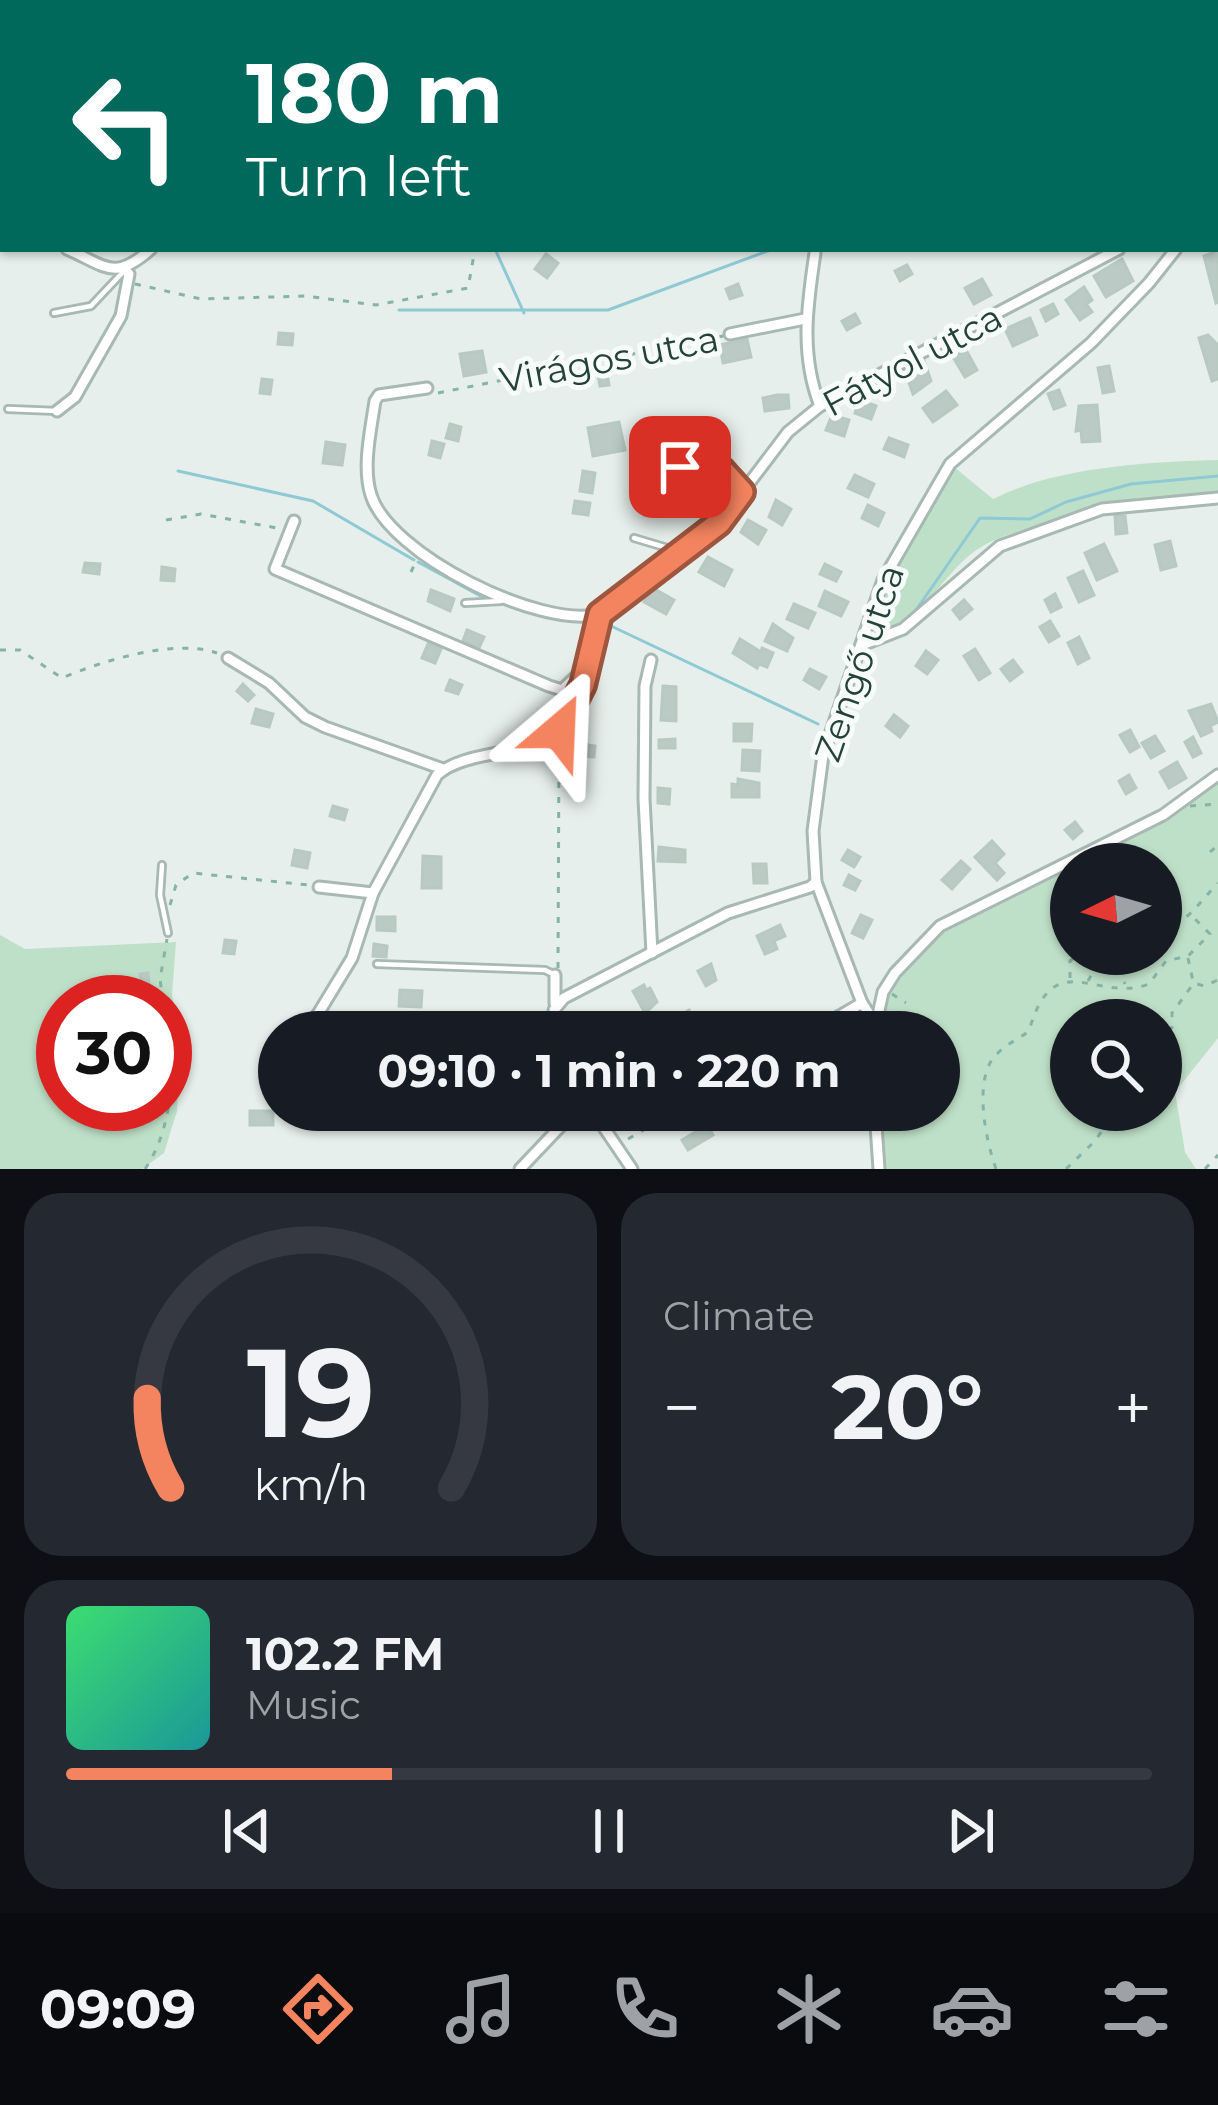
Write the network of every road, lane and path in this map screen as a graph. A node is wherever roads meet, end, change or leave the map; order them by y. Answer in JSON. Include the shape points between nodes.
{"nodes":[{"id":1,"x":72,"y":252,"type":"edge"},
{"id":2,"x":147,"y":252,"type":"edge"},
{"id":3,"x":474,"y":252,"type":"edge"},
{"id":4,"x":1113,"y":252,"type":"edge"},
{"id":5,"x":1174,"y":252,"type":"edge"},
{"id":6,"x":814,"y":253,"type":"dead end"},
{"id":7,"x":124,"y":269,"type":"junction"},
{"id":8,"x":127,"y":283,"type":"junction"},
{"id":9,"x":54,"y":313,"type":"dead end"},
{"id":10,"x":805,"y":320,"type":"junction"},
{"id":11,"x":730,"y":334,"type":"joint"},
{"id":12,"x":427,"y":388,"type":"dead end"},
{"id":13,"x":415,"y":389,"type":"junction"},
{"id":14,"x":820,"y":406,"type":"junction"},
{"id":15,"x":8,"y":409,"type":"dead end"},
{"id":16,"x":57,"y":411,"type":"joint"},
{"id":17,"x":680,"y":467,"type":"dead end"},
{"id":18,"x":742,"y":492,"type":"junction"},
{"id":19,"x":1218,"y":498,"type":"edge"},
{"id":20,"x":166,"y":520,"type":"dead end"},
{"id":21,"x":294,"y":521,"type":"dead end"},
{"id":22,"x":290,"y":533,"type":"junction"},
{"id":23,"x":634,"y":538,"type":"dead end"},
{"id":24,"x":420,"y":552,"type":"junction"},
{"id":25,"x":681,"y":552,"type":"junction"},
{"id":26,"x":411,"y":572,"type":"dead end"},
{"id":27,"x":506,"y":600,"type":"junction"},
{"id":28,"x":465,"y":603,"type":"dead end"},
{"id":29,"x":600,"y":614,"type":"junction"},
{"id":30,"x":862,"y":644,"type":"junction"},
{"id":31,"x":0,"y":650,"type":"edge"},
{"id":32,"x":228,"y":658,"type":"joint"},
{"id":33,"x":651,"y":660,"type":"dead end"},
{"id":34,"x":590,"y":663,"type":"junction"},
{"id":35,"x":559,"y":731,"type":"junction"},
{"id":36,"x":443,"y":769,"type":"junction"},
{"id":37,"x":1218,"y":776,"type":"edge"},
{"id":38,"x":1184,"y":802,"type":"junction"},
{"id":39,"x":1218,"y":804,"type":"edge"},
{"id":40,"x":1218,"y":845,"type":"edge"},
{"id":41,"x":1210,"y":852,"type":"dead end"},
{"id":42,"x":162,"y":865,"type":"dead end"},
{"id":43,"x":816,"y":882,"type":"junction"},
{"id":44,"x":1218,"y":883,"type":"edge"},
{"id":45,"x":319,"y":887,"type":"joint"},
{"id":46,"x":373,"y":893,"type":"junction"},
{"id":47,"x":170,"y":912,"type":"dead end"},
{"id":48,"x":1192,"y":916,"type":"junction"},
{"id":49,"x":1182,"y":921,"type":"edge"},
{"id":50,"x":168,"y":933,"type":"joint"},
{"id":51,"x":1210,"y":934,"type":"junction"},
{"id":52,"x":1218,"y":939,"type":"edge"},
{"id":53,"x":652,"y":954,"type":"junction"},
{"id":54,"x":1186,"y":960,"type":"junction"},
{"id":55,"x":377,"y":964,"type":"dead end"},
{"id":56,"x":161,"y":975,"type":"edge"},
{"id":57,"x":555,"y":975,"type":"junction"},
{"id":58,"x":1071,"y":975,"type":"edge"},
{"id":59,"x":1092,"y":975,"type":"edge"},
{"id":60,"x":1121,"y":975,"type":"edge"},
{"id":61,"x":1071,"y":980,"type":"junction"},
{"id":62,"x":1218,"y":980,"type":"edge"},
{"id":63,"x":1088,"y":982,"type":"junction"},
{"id":64,"x":1194,"y":983,"type":"junction"},
{"id":65,"x":1125,"y":986,"type":"junction"},
{"id":66,"x":883,"y":992,"type":"junction"},
{"id":67,"x":1182,"y":999,"type":"edge"},
{"id":68,"x":862,"y":1003,"type":"junction"},
{"id":69,"x":905,"y":1003,"type":"dead end"},
{"id":70,"x":554,"y":1010,"type":"joint"},
{"id":71,"x":320,"y":1011,"type":"edge"},
{"id":72,"x":848,"y":1011,"type":"edge"},
{"id":73,"x":866,"y":1011,"type":"edge"},
{"id":74,"x":879,"y":1011,"type":"edge"},
{"id":75,"x":160,"y":1131,"type":"edge"},
{"id":76,"x":556,"y":1131,"type":"edge"},
{"id":77,"x":604,"y":1131,"type":"edge"},
{"id":78,"x":642,"y":1131,"type":"edge"},
{"id":79,"x":876,"y":1131,"type":"edge"},
{"id":80,"x":1102,"y":1131,"type":"edge"},
{"id":81,"x":614,"y":1147,"type":"junction"},
{"id":82,"x":1218,"y":1155,"type":"edge"},
{"id":83,"x":146,"y":1169,"type":"edge"},
{"id":84,"x":520,"y":1169,"type":"edge"},
{"id":85,"x":632,"y":1169,"type":"edge"},
{"id":86,"x":879,"y":1169,"type":"edge"},
{"id":87,"x":996,"y":1169,"type":"edge"},
{"id":88,"x":1066,"y":1169,"type":"edge"},
{"id":89,"x":1205,"y":1169,"type":"edge"}],
"edges":[{"from":1,"to":7,"type":"street"},
{"from":2,"to":7,"type":"street"},
{"from":3,"to":8,"type":"path","via":[[468,288],[388,304],[201,299]]},
{"from":4,"to":14,"type":"street","name":"Fátyol utca"},
{"from":5,"to":30,"type":"street","name":"Zengő utca","via":[[1091,343],[950,464],[883,580]]},
{"from":6,"to":10,"type":"street"},
{"from":7,"to":8,"type":"street"},
{"from":7,"to":9,"type":"lane","via":[[87,305]]},
{"from":8,"to":16,"type":"street","via":[[122,316],[75,397]]},
{"from":10,"to":11,"type":"street","name":"Virágos utca"},
{"from":10,"to":14,"type":"street","via":[[808,378]]},
{"from":11,"to":13,"type":"path","name":"Virágos utca","via":[[426,395]]},
{"from":12,"to":13,"type":"street"},
{"from":13,"to":24,"type":"street","via":[[379,395],[369,492]]},
{"from":14,"to":18,"type":"street","name":"Fátyol utca","via":[[788,432]]},
{"from":15,"to":16,"type":"lane"},
{"from":17,"to":18,"type":"lane","via":[[722,470]]},
{"from":18,"to":25,"type":"street","name":"Fátyol utca"},
{"from":19,"to":30,"type":"street","via":[[1102,509],[1000,546],[903,629]]},
{"from":20,"to":22,"type":"path","via":[[201,514]]},
{"from":21,"to":22,"type":"street"},
{"from":22,"to":34,"type":"street","via":[[275,569],[562,690]]},
{"from":23,"to":25,"type":"lane"},
{"from":24,"to":26,"type":"path"},
{"from":24,"to":27,"type":"street"},
{"from":25,"to":29,"type":"street","name":"Fátyol utca"},
{"from":27,"to":28,"type":"lane"},
{"from":27,"to":29,"type":"street"},
{"from":29,"to":34,"type":"street"},
{"from":30,"to":43,"type":"street","name":"Zengő utca","via":[[814,799]]},
{"from":31,"to":32,"type":"path","via":[[20,650],[62,678],[166,650],[194,647]]},
{"from":32,"to":36,"type":"street","via":[[305,717]]},
{"from":33,"to":53,"type":"street","via":[[644,799]]},
{"from":34,"to":35,"type":"street"},
{"from":35,"to":36,"type":"street"},
{"from":35,"to":57,"type":"path"},
{"from":36,"to":46,"type":"street"},
{"from":37,"to":38,"type":"street"},
{"from":38,"to":39,"type":"path"},
{"from":38,"to":66,"type":"street","via":[[940,926]]},
{"from":40,"to":41,"type":"path"},
{"from":42,"to":50,"type":"lane"},
{"from":43,"to":53,"type":"street","via":[[728,913]]},
{"from":43,"to":68,"type":"street","name":"Zengő utca"},
{"from":44,"to":48,"type":"path"},
{"from":45,"to":46,"type":"street"},
{"from":45,"to":47,"type":"path","via":[[193,873],[176,885]]},
{"from":46,"to":71,"type":"street","via":[[352,958]]},
{"from":48,"to":49,"type":"path"},
{"from":48,"to":51,"type":"path"},
{"from":50,"to":56,"type":"path"},
{"from":51,"to":52,"type":"path"},
{"from":51,"to":54,"type":"path"},
{"from":53,"to":70,"type":"street"},
{"from":54,"to":64,"type":"path"},
{"from":54,"to":65,"type":"path","via":[[1167,960],[1144,987]]},
{"from":55,"to":57,"type":"lane"},
{"from":57,"to":70,"type":"street"},
{"from":58,"to":61,"type":"path"},
{"from":59,"to":63,"type":"path"},
{"from":60,"to":65,"type":"path"},
{"from":61,"to":63,"type":"path"},
{"from":61,"to":87,"type":"path","via":[[1056,984],[1028,1032],[988,1066],[984,1121]]},
{"from":62,"to":64,"type":"path"},
{"from":63,"to":65,"type":"path"},
{"from":64,"to":67,"type":"path"},
{"from":66,"to":69,"type":"path"},
{"from":66,"to":74,"type":"street"},
{"from":68,"to":72,"type":"street"},
{"from":68,"to":73,"type":"street","name":"Zengő utca"},
{"from":75,"to":83,"type":"path"},
{"from":76,"to":84,"type":"street"},
{"from":77,"to":81,"type":"street"},
{"from":78,"to":81,"type":"path"},
{"from":79,"to":86,"type":"street"},
{"from":80,"to":88,"type":"path"},
{"from":81,"to":85,"type":"street"},
{"from":82,"to":89,"type":"path"}]}
